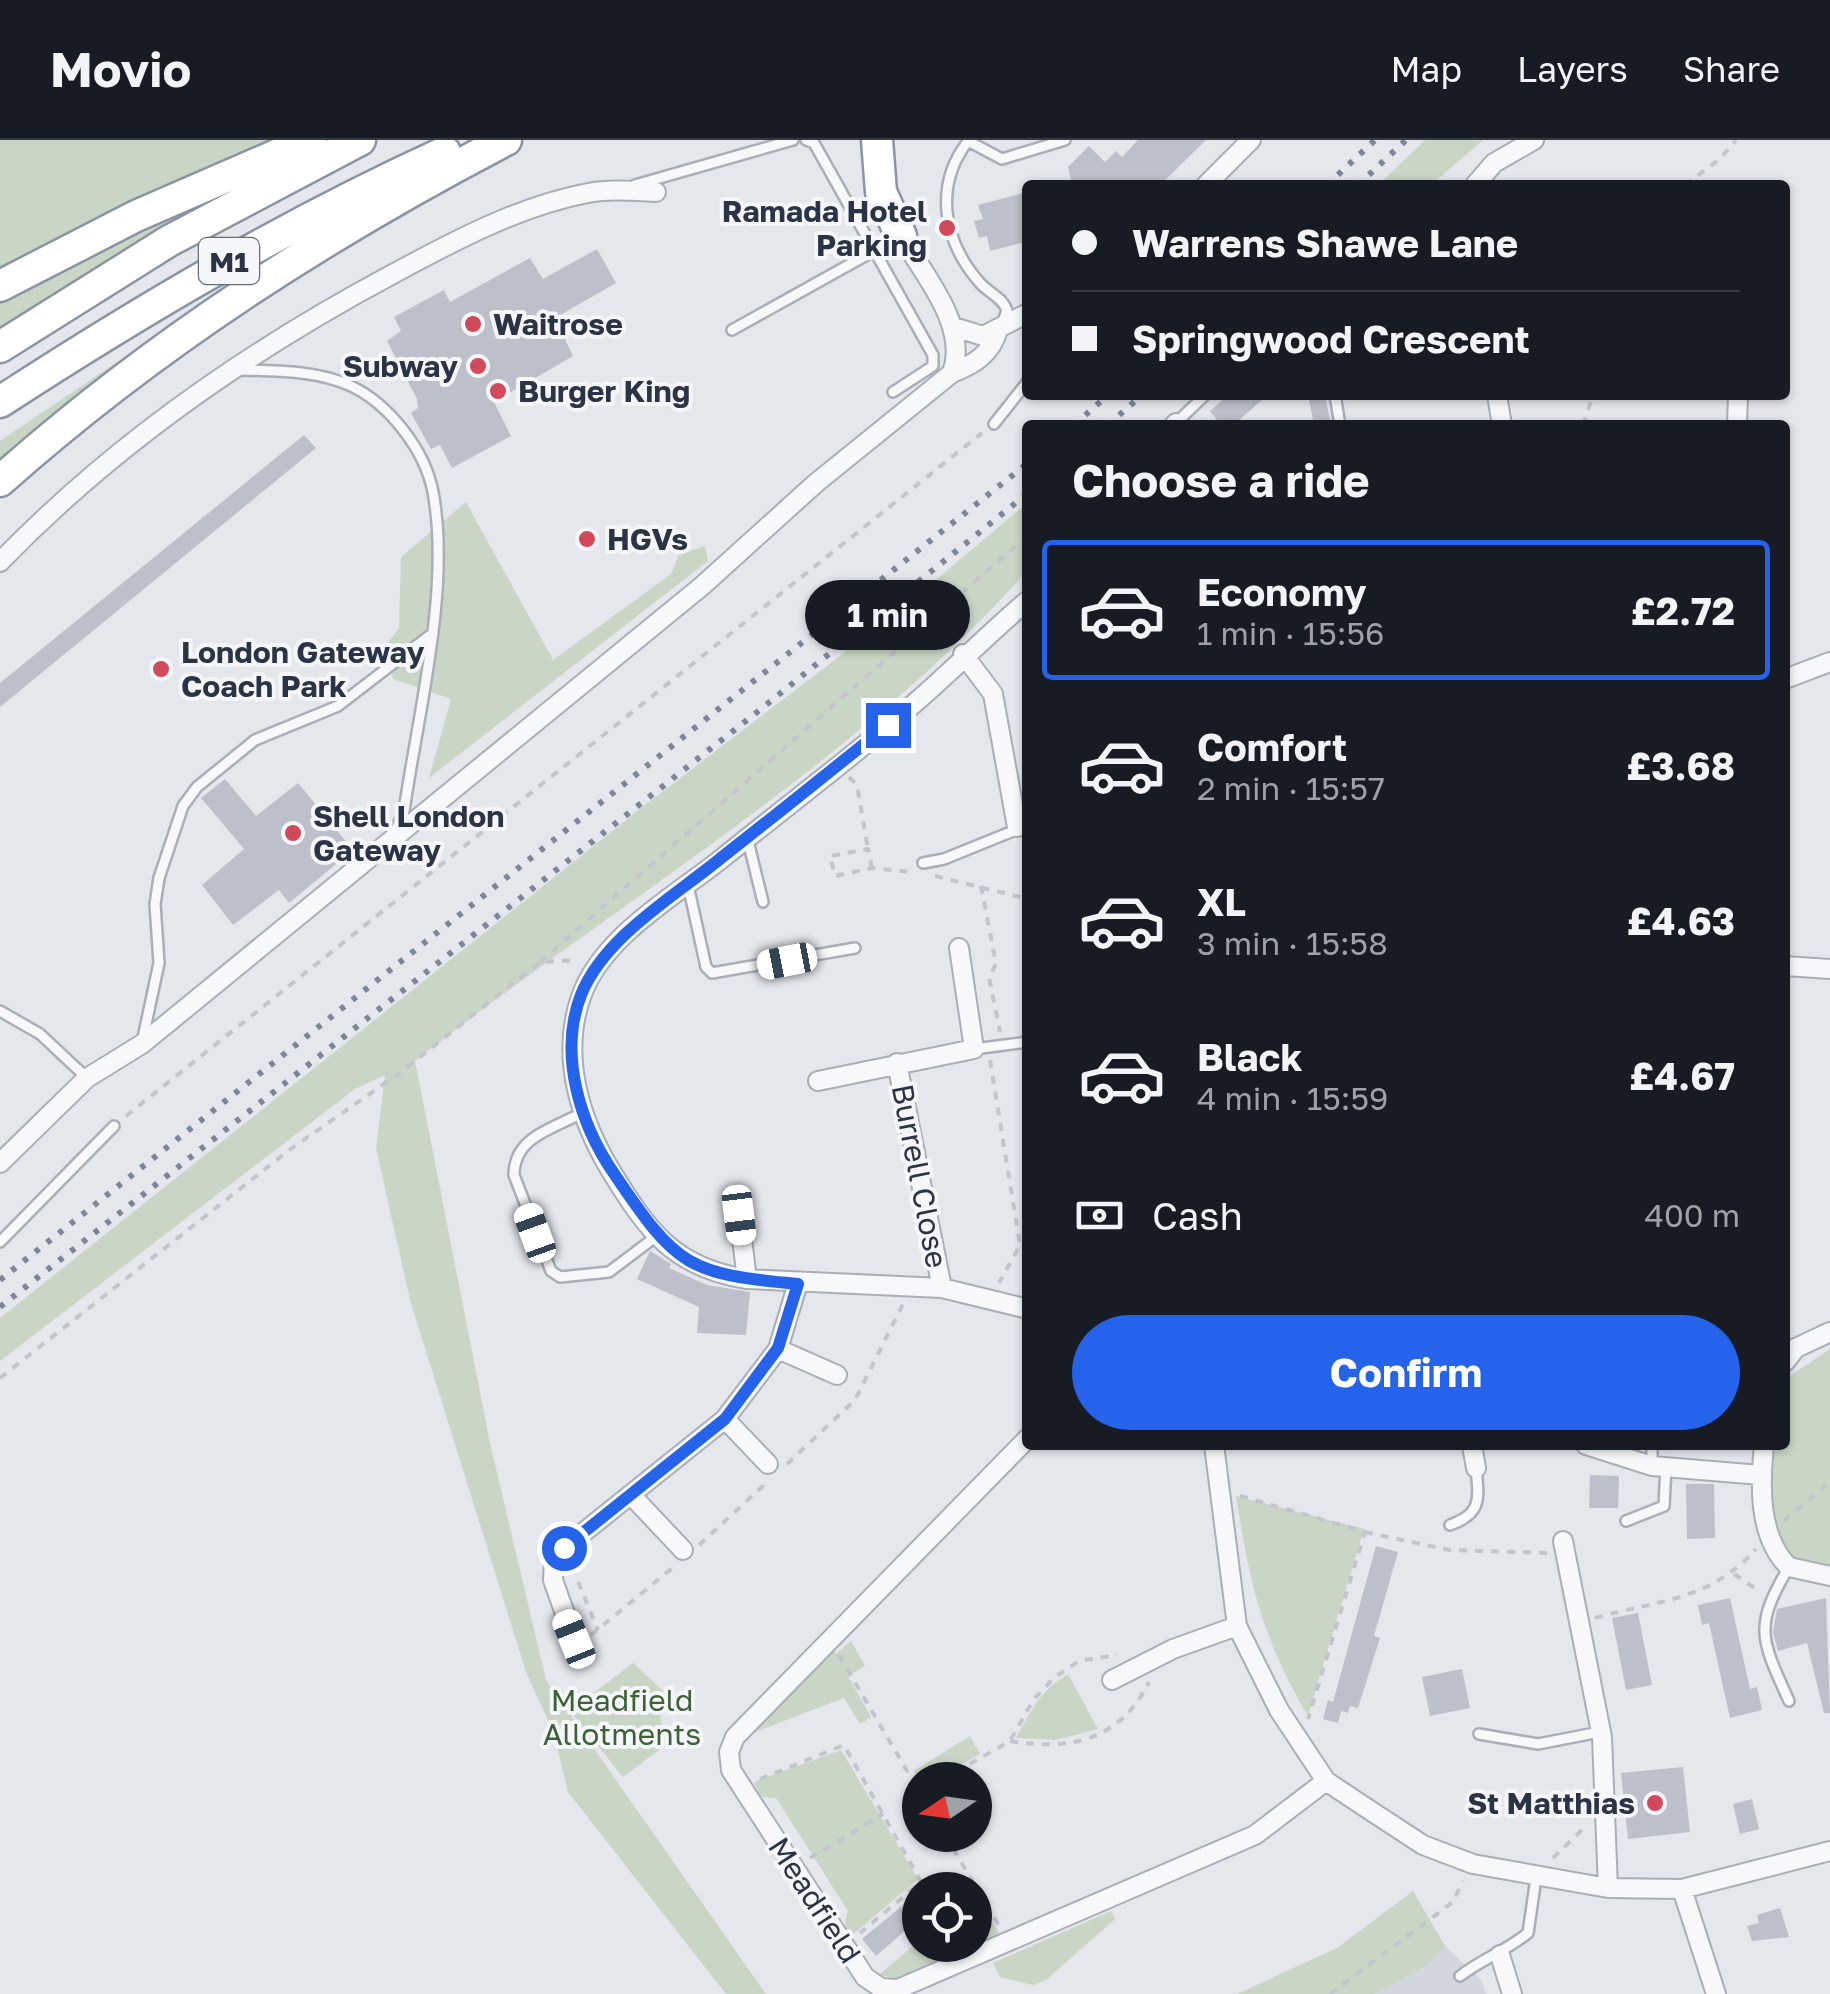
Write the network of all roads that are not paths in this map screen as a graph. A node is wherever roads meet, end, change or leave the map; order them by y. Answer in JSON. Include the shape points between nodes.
{"nodes":[{"id":1,"x":311,"y":140,"type":"edge"},
{"id":2,"x":360,"y":140,"type":"edge"},
{"id":3,"x":470,"y":140,"type":"edge"},
{"id":4,"x":506,"y":140,"type":"edge"},
{"id":5,"x":793,"y":140,"type":"edge"},
{"id":6,"x":806,"y":140,"type":"edge"},
{"id":7,"x":876,"y":140,"type":"edge"},
{"id":8,"x":968,"y":140,"type":"edge"},
{"id":9,"x":1065,"y":140,"type":"edge"},
{"id":10,"x":1251,"y":140,"type":"edge"},
{"id":11,"x":1534,"y":140,"type":"edge"},
{"id":12,"x":1211,"y":180,"type":"edge"},
{"id":13,"x":1480,"y":180,"type":"edge"},
{"id":14,"x":618,"y":190,"type":"junction"},
{"id":15,"x":656,"y":192,"type":"dead end"},
{"id":16,"x":889,"y":243,"type":"junction"},
{"id":17,"x":0,"y":286,"type":"edge"},
{"id":18,"x":1022,"y":316,"type":"edge"},
{"id":19,"x":954,"y":328,"type":"junction"},
{"id":20,"x":732,"y":330,"type":"dead end"},
{"id":21,"x":998,"y":330,"type":"junction"},
{"id":22,"x":0,"y":347,"type":"edge"},
{"id":23,"x":230,"y":370,"type":"junction"},
{"id":24,"x":952,"y":372,"type":"junction"},
{"id":25,"x":1022,"y":389,"type":"edge"},
{"id":26,"x":893,"y":392,"type":"dead end"},
{"id":27,"x":1201,"y":400,"type":"edge"},
{"id":28,"x":0,"y":402,"type":"edge"},
{"id":29,"x":1179,"y":420,"type":"edge"},
{"id":30,"x":994,"y":424,"type":"road end"},
{"id":31,"x":0,"y":481,"type":"edge"},
{"id":32,"x":0,"y":562,"type":"edge"},
{"id":33,"x":1022,"y":605,"type":"edge"},
{"id":34,"x":430,"y":636,"type":"junction"},
{"id":35,"x":964,"y":654,"type":"junction"},
{"id":36,"x":1830,"y":662,"type":"edge"},
{"id":37,"x":1790,"y":677,"type":"edge"},
{"id":38,"x":1022,"y":826,"type":"edge"},
{"id":39,"x":393,"y":837,"type":"junction"},
{"id":40,"x":748,"y":837,"type":"junction"},
{"id":41,"x":923,"y":863,"type":"dead end"},
{"id":42,"x":688,"y":885,"type":"junction"},
{"id":43,"x":763,"y":902,"type":"dead end"},
{"id":44,"x":854,"y":948,"type":"dead end"},
{"id":45,"x":958,"y":948,"type":"dead end"},
{"id":46,"x":1790,"y":966,"type":"edge"},
{"id":47,"x":1830,"y":969,"type":"edge"},
{"id":48,"x":0,"y":1010,"type":"edge"},
{"id":49,"x":142,"y":1044,"type":"junction"},
{"id":50,"x":1022,"y":1044,"type":"edge"},
{"id":51,"x":981,"y":1049,"type":"junction"},
{"id":52,"x":897,"y":1063,"type":"junction"},
{"id":53,"x":87,"y":1078,"type":"junction"},
{"id":54,"x":818,"y":1081,"type":"dead end"},
{"id":55,"x":582,"y":1113,"type":"junction"},
{"id":56,"x":114,"y":1126,"type":"road end"},
{"id":57,"x":21,"y":1142,"type":"junction"},
{"id":58,"x":0,"y":1151,"type":"edge"},
{"id":59,"x":0,"y":1163,"type":"edge"},
{"id":60,"x":739,"y":1215,"type":"dead end"},
{"id":61,"x":658,"y":1235,"type":"junction"},
{"id":62,"x":0,"y":1242,"type":"edge"},
{"id":63,"x":747,"y":1279,"type":"junction"},
{"id":64,"x":798,"y":1284,"type":"junction"},
{"id":65,"x":942,"y":1288,"type":"junction"},
{"id":66,"x":1022,"y":1308,"type":"edge"},
{"id":67,"x":1830,"y":1332,"type":"edge"},
{"id":68,"x":778,"y":1348,"type":"junction"},
{"id":69,"x":1790,"y":1356,"type":"edge"},
{"id":70,"x":837,"y":1374,"type":"dead end"},
{"id":71,"x":725,"y":1419,"type":"junction"},
{"id":72,"x":1022,"y":1444,"type":"edge"},
{"id":73,"x":1214,"y":1450,"type":"edge"},
{"id":74,"x":1473,"y":1450,"type":"edge"},
{"id":75,"x":1603,"y":1450,"type":"edge"},
{"id":76,"x":1654,"y":1450,"type":"edge"},
{"id":77,"x":1763,"y":1450,"type":"edge"},
{"id":78,"x":768,"y":1464,"type":"dead end"},
{"id":79,"x":1659,"y":1466,"type":"junction"},
{"id":80,"x":1476,"y":1468,"type":"joint"},
{"id":81,"x":1761,"y":1474,"type":"junction"},
{"id":82,"x":632,"y":1496,"type":"junction"},
{"id":83,"x":1626,"y":1521,"type":"dead end"},
{"id":84,"x":1450,"y":1524,"type":"dead end"},
{"id":85,"x":1564,"y":1546,"type":"road end"},
{"id":86,"x":687,"y":1553,"type":"road end"},
{"id":87,"x":1789,"y":1567,"type":"junction"},
{"id":88,"x":1830,"y":1576,"type":"edge"},
{"id":89,"x":1237,"y":1626,"type":"junction"},
{"id":90,"x":580,"y":1639,"type":"road end"},
{"id":91,"x":1112,"y":1680,"type":"dead end"},
{"id":92,"x":1789,"y":1701,"type":"dead end"},
{"id":93,"x":1600,"y":1732,"type":"junction"},
{"id":94,"x":1478,"y":1734,"type":"dead end"},
{"id":95,"x":1326,"y":1781,"type":"junction"},
{"id":96,"x":1830,"y":1851,"type":"edge"},
{"id":97,"x":1541,"y":1879,"type":"junction"},
{"id":98,"x":1608,"y":1888,"type":"junction"},
{"id":99,"x":1682,"y":1890,"type":"junction"},
{"id":100,"x":1500,"y":1956,"type":"junction"},
{"id":101,"x":1460,"y":1976,"type":"dead end"},
{"id":102,"x":1512,"y":1994,"type":"edge"},
{"id":103,"x":1716,"y":1994,"type":"edge"}],
"edges":[{"from":1,"to":17,"type":"highway","via":[[136,216]]},
{"from":2,"to":22,"type":"highway","number":"M1","via":[[170,241]]},
{"from":3,"to":28,"type":"highway","number":"M1","via":[[192,281]]},
{"from":4,"to":31,"type":"highway","number":"M1","via":[[234,297]]},
{"from":5,"to":14,"type":"lane"},
{"from":6,"to":16,"type":"lane"},
{"from":7,"to":16,"type":"highway"},
{"from":8,"to":9,"type":"lane","via":[[1002,159]]},
{"from":8,"to":21,"type":"lane","via":[[949,174],[949,232],[967,267],[1004,302],[1006,318]]},
{"from":10,"to":12,"type":"street"},
{"from":11,"to":13,"type":"street"},
{"from":14,"to":15,"type":"street"},
{"from":14,"to":23,"type":"street","via":[[536,208],[432,252]]},
{"from":16,"to":19,"type":"street"},
{"from":16,"to":20,"type":"lane"},
{"from":16,"to":26,"type":"lane","via":[[936,363]]},
{"from":18,"to":21,"type":"street"},
{"from":19,"to":21,"type":"street","via":[[983,336]]},
{"from":19,"to":24,"type":"street","via":[[958,352]]},
{"from":21,"to":24,"type":"street","via":[[993,348]]},
{"from":23,"to":32,"type":"street","via":[[136,437]]},
{"from":23,"to":34,"type":"lane","via":[[310,374],[354,387],[408,436],[433,490],[437,542]]},
{"from":24,"to":39,"type":"street"},
{"from":25,"to":30,"type":"lane"},
{"from":27,"to":29,"type":"lane"},
{"from":33,"to":35,"type":"street"},
{"from":34,"to":39,"type":"lane","via":[[404,811]]},
{"from":34,"to":49,"type":"lane","via":[[338,706],[255,740],[197,786],[183,806],[159,878],[156,989]]},
{"from":35,"to":38,"type":"street","via":[[993,694]]},
{"from":35,"to":40,"type":"street","via":[[912,706]]},
{"from":36,"to":37,"type":"street"},
{"from":38,"to":41,"type":"lane"},
{"from":39,"to":49,"type":"street"},
{"from":40,"to":42,"type":"street"},
{"from":40,"to":43,"type":"lane"},
{"from":42,"to":44,"type":"lane","via":[[712,972]]},
{"from":42,"to":55,"type":"street","via":[[605,958],[582,994],[574,1021]]},
{"from":45,"to":51,"type":"street"},
{"from":46,"to":47,"type":"street"},
{"from":48,"to":53,"type":"lane","via":[[40,1034]]},
{"from":49,"to":53,"type":"street"},
{"from":50,"to":51,"type":"lane"},
{"from":51,"to":52,"type":"street","name":"Burrell Close"},
{"from":52,"to":54,"type":"street","name":"Burrell Close"},
{"from":52,"to":65,"type":"street","name":"Burrell Close"},
{"from":53,"to":57,"type":"street"},
{"from":55,"to":61,"type":"street","via":[[612,1172]]},
{"from":55,"to":61,"type":"lane","via":[[519,1147],[514,1159],[514,1176],[550,1270],[560,1277],[609,1272]]},
{"from":56,"to":62,"type":"lane"},
{"from":57,"to":58,"type":"street"},
{"from":57,"to":59,"type":"street"},
{"from":60,"to":63,"type":"street"},
{"from":61,"to":63,"type":"street","via":[[681,1259]]},
{"from":63,"to":64,"type":"street"},
{"from":64,"to":65,"type":"street"},
{"from":64,"to":68,"type":"street"},
{"from":65,"to":66,"type":"street"},
{"from":67,"to":69,"type":"street"},
{"from":68,"to":70,"type":"street"},
{"from":68,"to":71,"type":"street"},
{"from":71,"to":78,"type":"street"},
{"from":71,"to":82,"type":"street"},
{"from":72,"to":95,"type":"street","name":"Meadfield","via":[[734,1736],[728,1752],[731,1770],[865,1977],[880,1988],[898,1989],[1009,1942],[1255,1836]]},
{"from":73,"to":89,"type":"street"},
{"from":74,"to":80,"type":"street"},
{"from":75,"to":79,"type":"street"},
{"from":76,"to":79,"type":"lane"},
{"from":77,"to":81,"type":"street"},
{"from":79,"to":81,"type":"street"},
{"from":79,"to":83,"type":"lane","via":[[1664,1506]]},
{"from":80,"to":84,"type":"lane","via":[[1478,1506],[1470,1518]]},
{"from":81,"to":87,"type":"street","via":[[1768,1536]]},
{"from":82,"to":86,"type":"street"},
{"from":82,"to":90,"type":"street","via":[[559,1552],[553,1580]]},
{"from":85,"to":93,"type":"street"},
{"from":87,"to":88,"type":"street"},
{"from":87,"to":92,"type":"lane","via":[[1763,1626]]},
{"from":89,"to":91,"type":"street"},
{"from":89,"to":95,"type":"street"},
{"from":93,"to":94,"type":"lane","via":[[1538,1744]]},
{"from":93,"to":98,"type":"street"},
{"from":95,"to":97,"type":"street","via":[[1423,1845]]},
{"from":96,"to":99,"type":"street"},
{"from":97,"to":98,"type":"street"},
{"from":97,"to":100,"type":"lane","via":[[1528,1933]]},
{"from":98,"to":99,"type":"street"},
{"from":99,"to":103,"type":"street"},
{"from":100,"to":101,"type":"lane"},
{"from":100,"to":102,"type":"street"}]}
